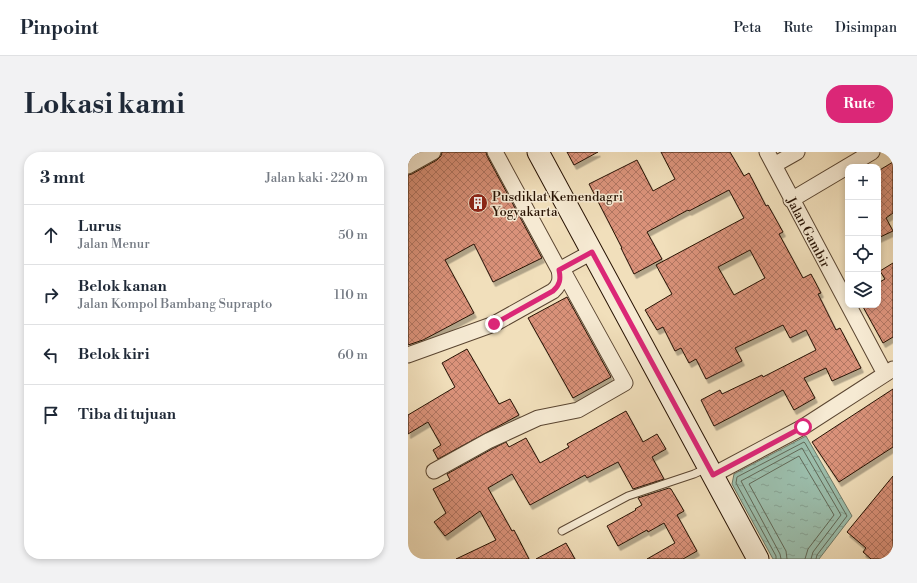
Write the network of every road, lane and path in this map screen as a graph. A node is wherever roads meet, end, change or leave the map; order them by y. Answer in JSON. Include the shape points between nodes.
{"nodes":[{"id":1,"x":433,"y":152,"type":"edge"},
{"id":2,"x":495,"y":152,"type":"edge"},
{"id":3,"x":538,"y":152,"type":"edge"},
{"id":4,"x":797,"y":152,"type":"edge"},
{"id":5,"x":872,"y":152,"type":"edge"},
{"id":6,"x":770,"y":159,"type":"edge"},
{"id":7,"x":408,"y":166,"type":"edge"},
{"id":8,"x":791,"y":200,"type":"junction"},
{"id":9,"x":592,"y":252,"type":"junction"},
{"id":10,"x":561,"y":270,"type":"junction"},
{"id":11,"x":408,"y":355,"type":"edge"},
{"id":12,"x":889,"y":372,"type":"edge"},
{"id":13,"x":434,"y":471,"type":"dead end"},
{"id":14,"x":711,"y":471,"type":"junction"},
{"id":15,"x":562,"y":531,"type":"dead end"},
{"id":16,"x":758,"y":559,"type":"edge"}],
"edges":[{"from":1,"to":7,"type":"street"},
{"from":2,"to":10,"type":"street"},
{"from":3,"to":9,"type":"street"},
{"from":4,"to":6,"type":"street"},
{"from":5,"to":8,"type":"street"},
{"from":6,"to":8,"type":"street","name":"Jalan Gambir"},
{"from":8,"to":12,"type":"street","name":"Jalan Gambir"},
{"from":9,"to":10,"type":"street"},
{"from":9,"to":14,"type":"street"},
{"from":10,"to":11,"type":"street","via":[[557,287],[494,324]]},
{"from":10,"to":13,"type":"street","via":[[625,383],[578,410],[538,418]]},
{"from":12,"to":14,"type":"street","via":[[803,427]]},
{"from":14,"to":15,"type":"lane","via":[[694,474],[628,496]]},
{"from":14,"to":16,"type":"street"}]}
